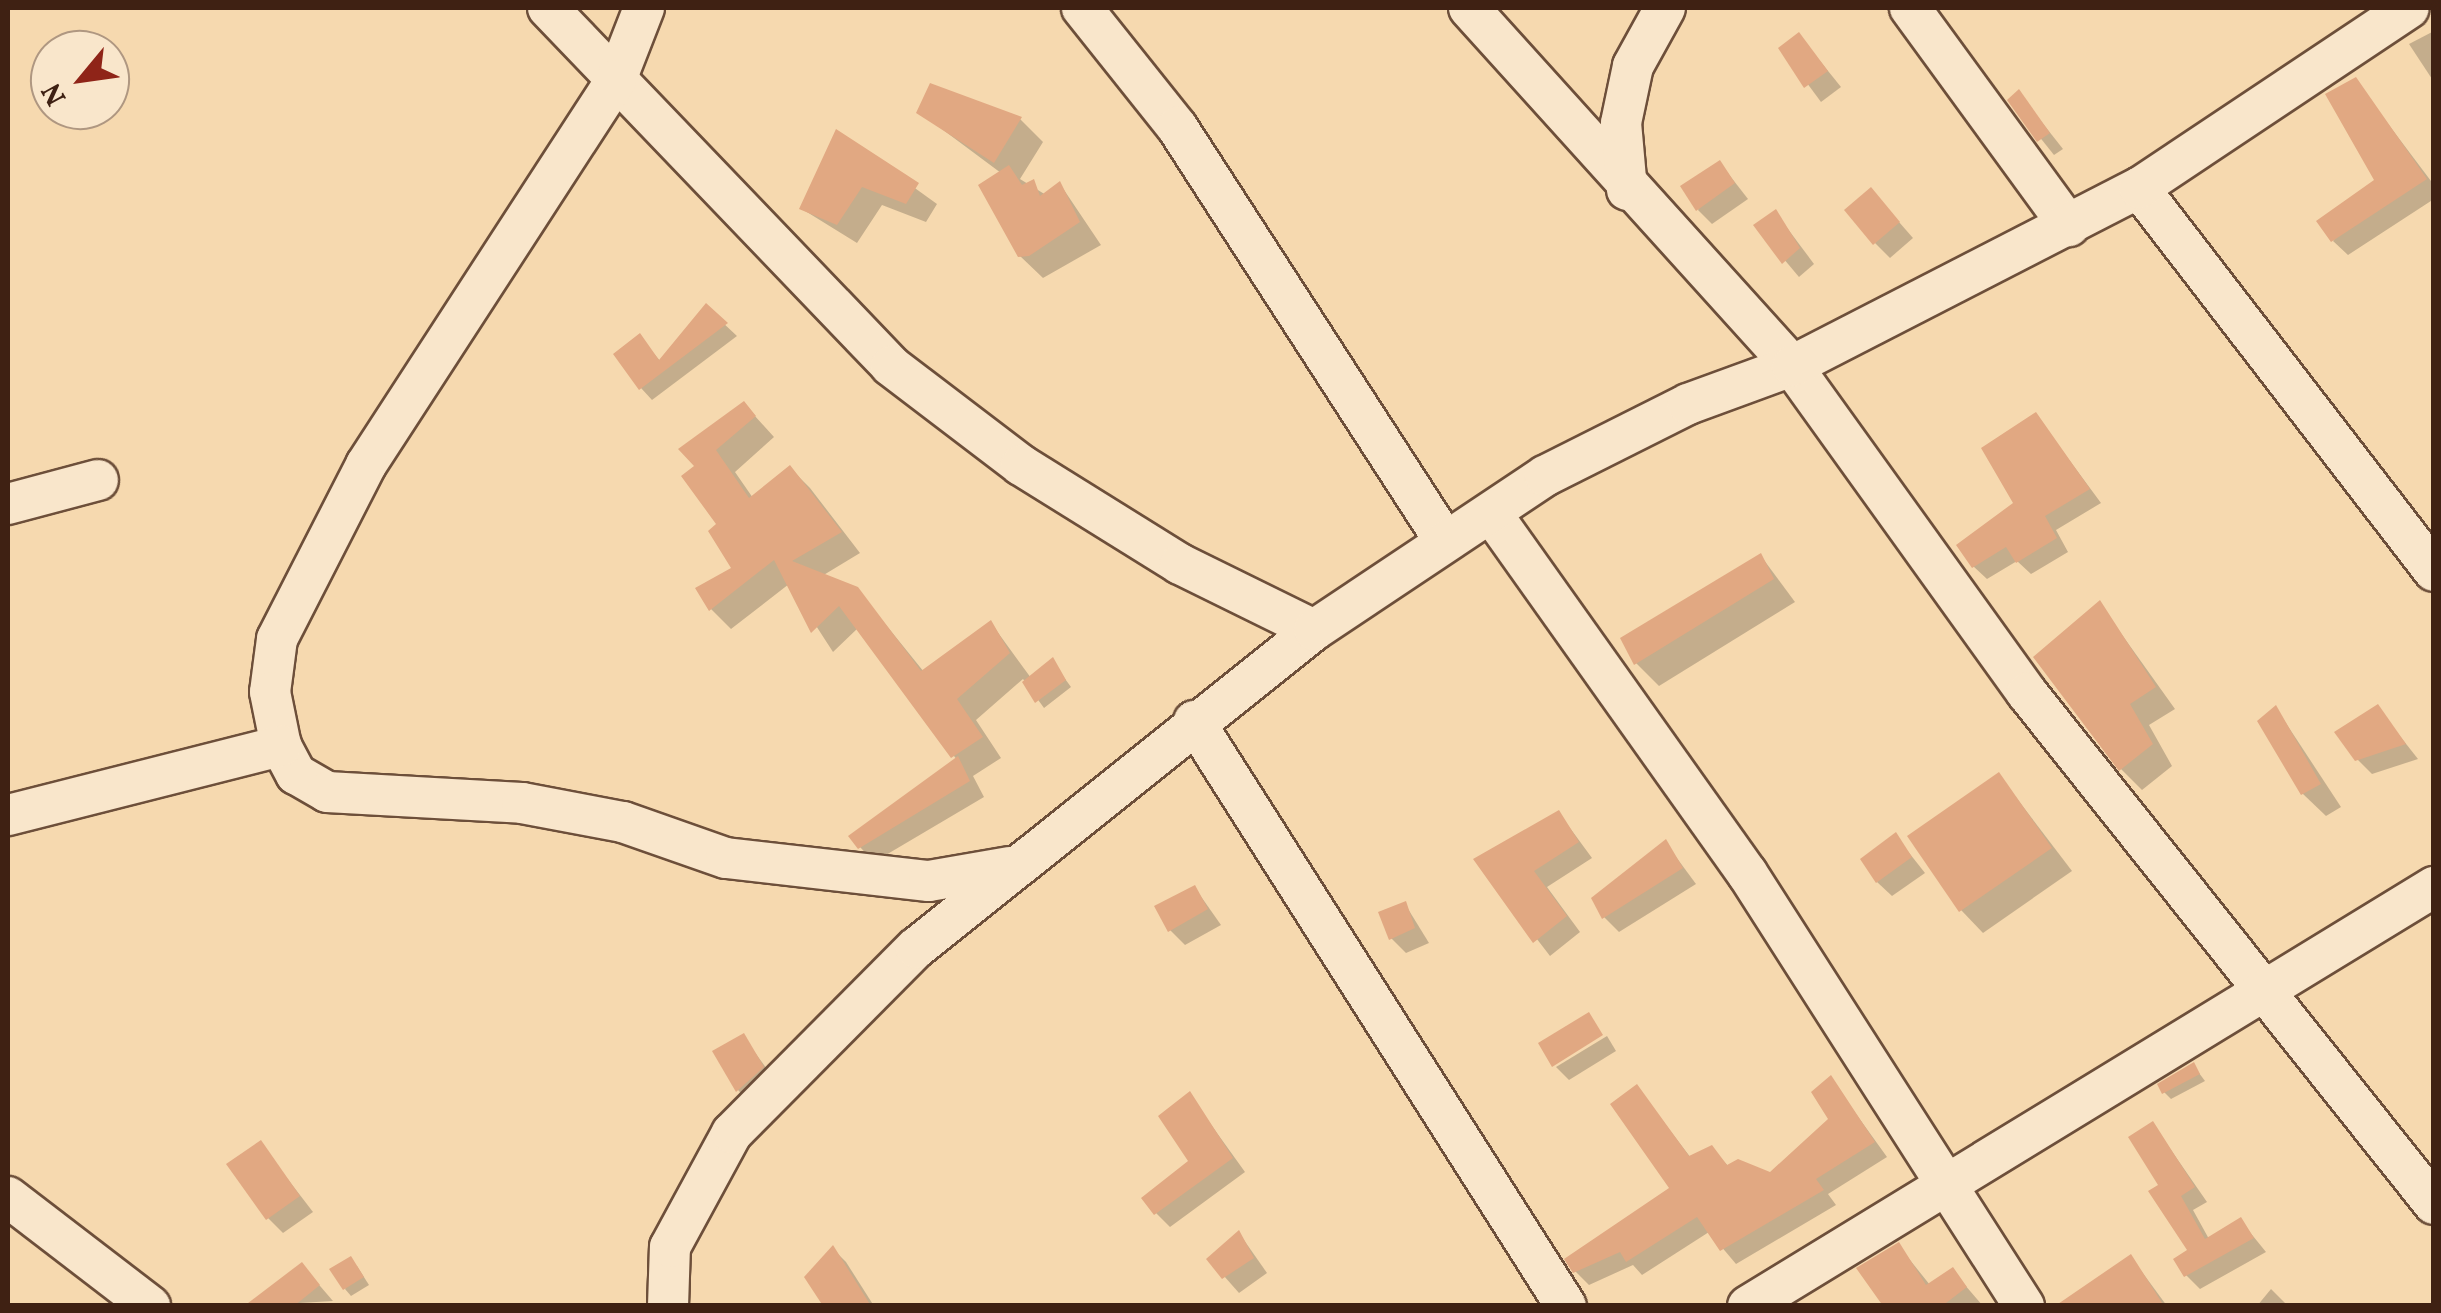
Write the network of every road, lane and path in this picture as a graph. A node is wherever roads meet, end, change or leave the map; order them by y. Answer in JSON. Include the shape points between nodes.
{"nodes":[{"id":1,"x":548,"y":8,"type":"edge"},
{"id":2,"x":644,"y":8,"type":"edge"},
{"id":3,"x":1082,"y":8,"type":"edge"},
{"id":4,"x":1469,"y":8,"type":"edge"},
{"id":5,"x":1665,"y":8,"type":"edge"},
{"id":6,"x":1910,"y":8,"type":"edge"},
{"id":7,"x":2409,"y":8,"type":"edge"},
{"id":8,"x":616,"y":80,"type":"junction"},
{"id":9,"x":2139,"y":188,"type":"junction"},
{"id":10,"x":1628,"y":190,"type":"junction"},
{"id":11,"x":2069,"y":226,"type":"junction"},
{"id":12,"x":1792,"y":366,"type":"junction"},
{"id":13,"x":98,"y":480,"type":"dead end"},
{"id":14,"x":8,"y":504,"type":"edge"},
{"id":15,"x":1491,"y":513,"type":"junction"},
{"id":16,"x":1444,"y":539,"type":"junction"},
{"id":17,"x":2434,"y":571,"type":"edge"},
{"id":18,"x":1314,"y":630,"type":"junction"},
{"id":19,"x":1194,"y":721,"type":"junction"},
{"id":20,"x":281,"y":746,"type":"junction"},
{"id":21,"x":8,"y":814,"type":"edge"},
{"id":22,"x":1014,"y":866,"type":"junction"},
{"id":23,"x":2434,"y":887,"type":"edge"},
{"id":24,"x":2260,"y":993,"type":"junction"},
{"id":25,"x":1942,"y":1183,"type":"junction"},
{"id":26,"x":8,"y":1198,"type":"edge"},
{"id":27,"x":2434,"y":1204,"type":"edge"},
{"id":28,"x":150,"y":1306,"type":"edge"},
{"id":29,"x":668,"y":1306,"type":"edge"},
{"id":30,"x":1566,"y":1306,"type":"edge"},
{"id":31,"x":1748,"y":1306,"type":"edge"},
{"id":32,"x":2024,"y":1306,"type":"edge"}],
"edges":[{"from":1,"to":8,"type":"street"},
{"from":2,"to":8,"type":"street"},
{"from":3,"to":16,"type":"street","via":[[1177,127]]},
{"from":4,"to":10,"type":"street"},
{"from":5,"to":10,"type":"street","via":[[1633,66],[1621,123]]},
{"from":6,"to":11,"type":"street"},
{"from":7,"to":9,"type":"street"},
{"from":8,"to":18,"type":"street","via":[[891,366],[1021,466],[1180,564]]},
{"from":8,"to":20,"type":"street","via":[[366,465],[286,622],[270,692]]},
{"from":9,"to":11,"type":"street"},
{"from":9,"to":17,"type":"street"},
{"from":10,"to":12,"type":"street"},
{"from":11,"to":12,"type":"street"},
{"from":12,"to":15,"type":"street","via":[[1688,404]]},
{"from":12,"to":24,"type":"street"},
{"from":13,"to":14,"type":"street"},
{"from":15,"to":16,"type":"street"},
{"from":15,"to":25,"type":"street","via":[[1747,872]]},
{"from":16,"to":18,"type":"street"},
{"from":18,"to":19,"type":"street"},
{"from":19,"to":22,"type":"street"},
{"from":19,"to":30,"type":"street"},
{"from":20,"to":21,"type":"street"},
{"from":20,"to":22,"type":"street","via":[[296,774],[328,792],[522,803],[815,873],[929,881]]},
{"from":22,"to":29,"type":"street","via":[[916,948],[732,1133],[670,1247]]},
{"from":23,"to":24,"type":"street"},
{"from":24,"to":25,"type":"street"},
{"from":24,"to":27,"type":"street"},
{"from":25,"to":31,"type":"street"},
{"from":25,"to":32,"type":"street"},
{"from":26,"to":28,"type":"street"}]}
